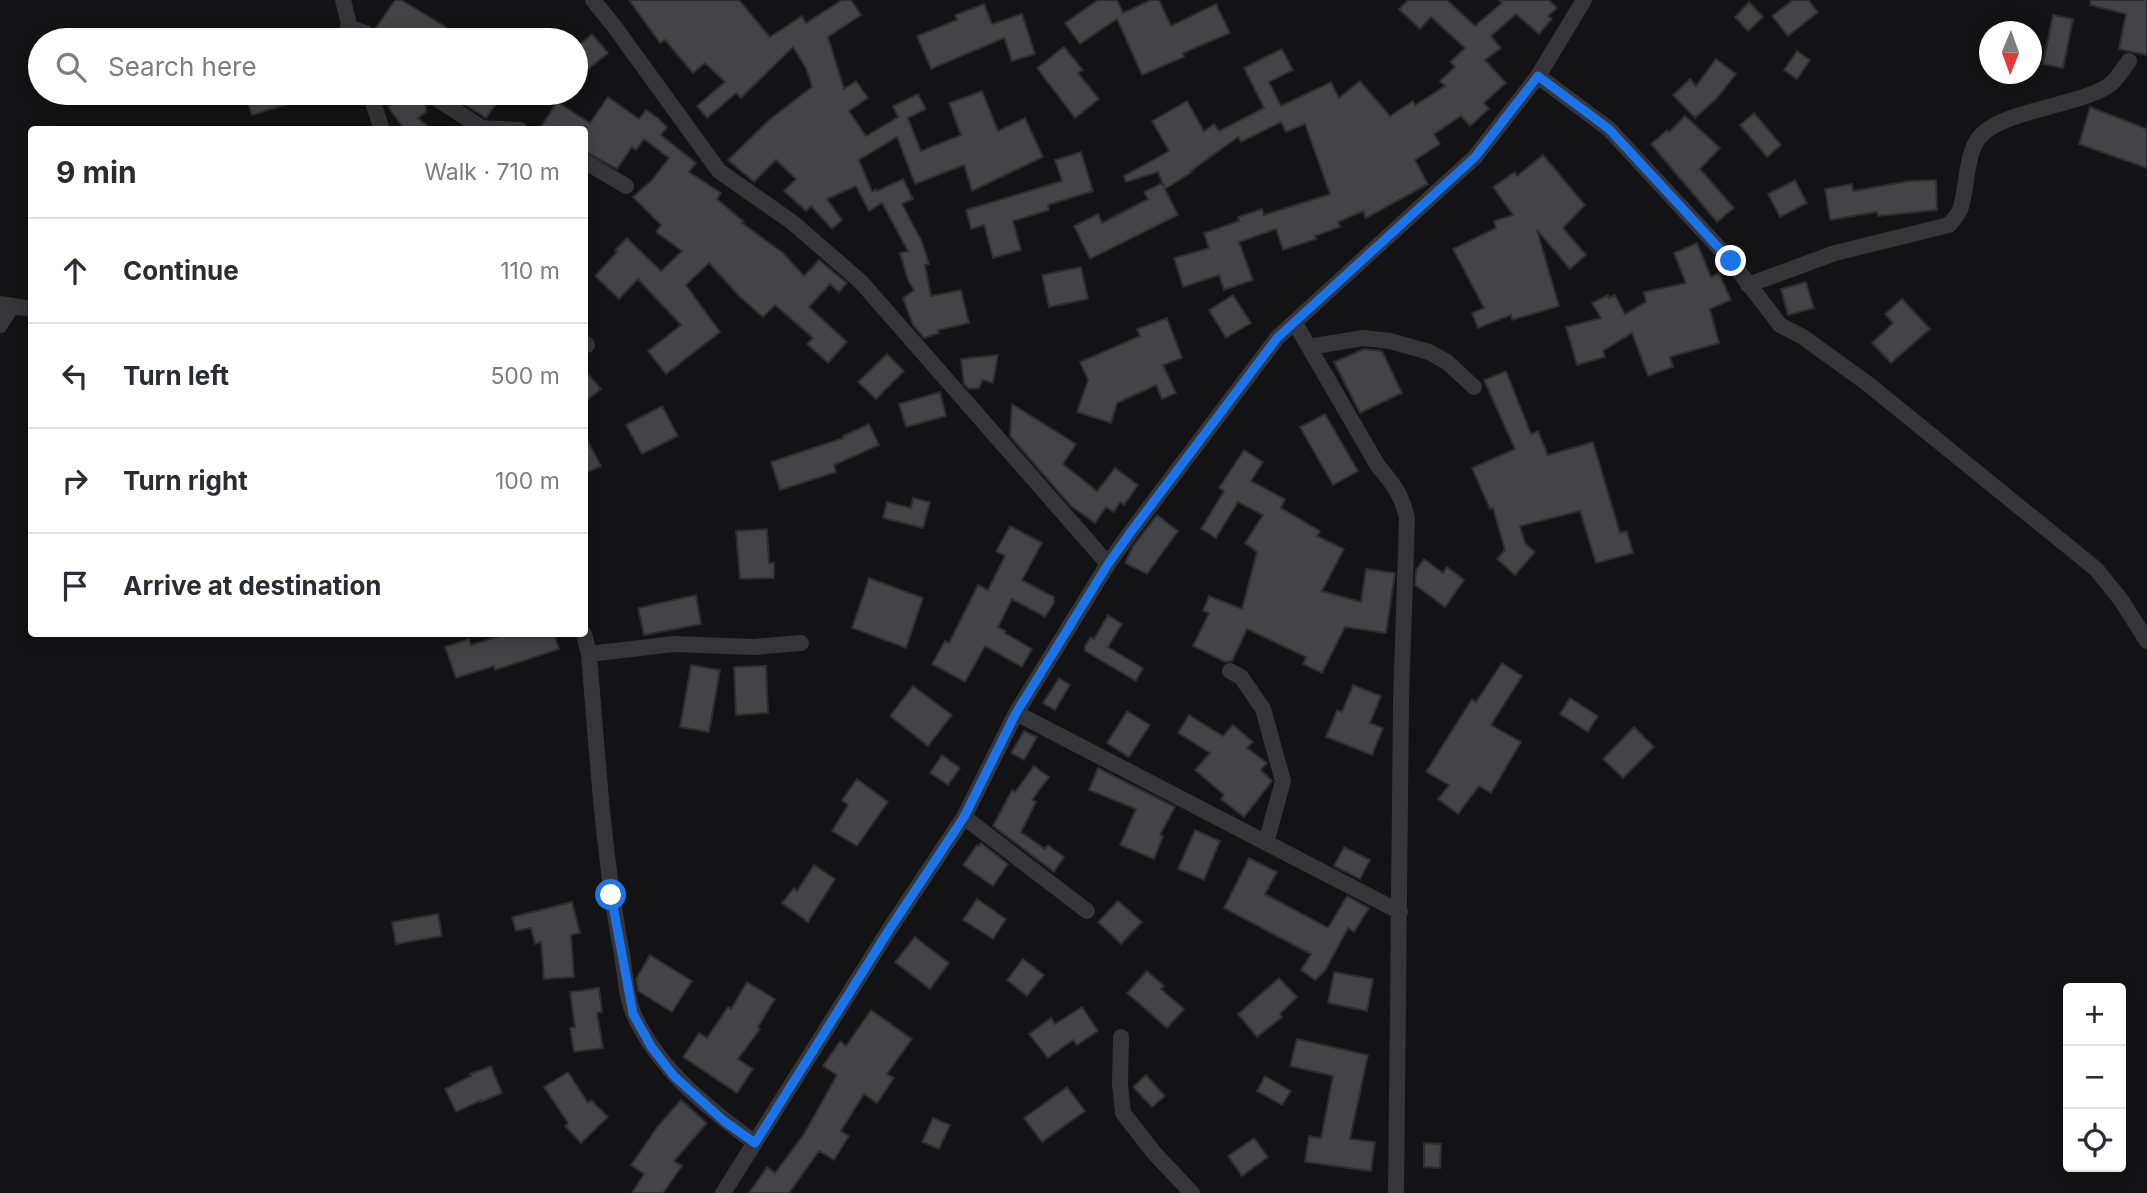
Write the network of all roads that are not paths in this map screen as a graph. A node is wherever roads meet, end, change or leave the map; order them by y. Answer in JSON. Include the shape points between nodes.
{"nodes":[{"id":1,"x":343,"y":0,"type":"edge"},
{"id":2,"x":593,"y":0,"type":"edge"},
{"id":3,"x":1584,"y":0,"type":"edge"},
{"id":4,"x":349,"y":28,"type":"edge"},
{"id":5,"x":2129,"y":61,"type":"dead end"},
{"id":6,"x":1538,"y":76,"type":"junction"},
{"id":7,"x":374,"y":105,"type":"edge"},
{"id":8,"x":446,"y":105,"type":"edge"},
{"id":9,"x":381,"y":126,"type":"edge"},
{"id":10,"x":478,"y":126,"type":"edge"},
{"id":11,"x":588,"y":163,"type":"edge"},
{"id":12,"x":626,"y":186,"type":"dead end"},
{"id":13,"x":1748,"y":285,"type":"junction"},
{"id":14,"x":6,"y":305,"type":"edge"},
{"id":15,"x":28,"y":308,"type":"edge"},
{"id":16,"x":1295,"y":323,"type":"junction"},
{"id":17,"x":0,"y":325,"type":"edge"},
{"id":18,"x":1309,"y":347,"type":"junction"},
{"id":19,"x":1474,"y":387,"type":"dead end"},
{"id":20,"x":1108,"y":564,"type":"junction"},
{"id":21,"x":585,"y":637,"type":"edge"},
{"id":22,"x":2147,"y":641,"type":"edge"},
{"id":23,"x":801,"y":643,"type":"dead end"},
{"id":24,"x":589,"y":653,"type":"junction"},
{"id":25,"x":1230,"y":671,"type":"dead end"},
{"id":26,"x":1016,"y":713,"type":"junction"},
{"id":27,"x":964,"y":817,"type":"junction"},
{"id":28,"x":1266,"y":843,"type":"junction"},
{"id":29,"x":1087,"y":911,"type":"dead end"},
{"id":30,"x":1400,"y":912,"type":"junction"},
{"id":31,"x":1121,"y":1037,"type":"dead end"},
{"id":32,"x":755,"y":1143,"type":"junction"},
{"id":33,"x":723,"y":1193,"type":"edge"},
{"id":34,"x":1192,"y":1193,"type":"edge"},
{"id":35,"x":1396,"y":1193,"type":"edge"}],
"edges":[{"from":1,"to":4,"type":"street"},
{"from":2,"to":20,"type":"street","via":[[719,171],[792,222],[860,282]]},
{"from":3,"to":6,"type":"street"},
{"from":5,"to":13,"type":"street","via":[[2109,85],[2049,108],[2009,117],[1984,133],[1966,174],[1961,209],[1950,225],[1835,253]]},
{"from":6,"to":13,"type":"street","via":[[1609,129]]},
{"from":6,"to":16,"type":"street","via":[[1475,157]]},
{"from":7,"to":9,"type":"street"},
{"from":8,"to":10,"type":"street"},
{"from":11,"to":12,"type":"street"},
{"from":13,"to":22,"type":"street","via":[[1780,325],[1868,384],[2096,569]]},
{"from":14,"to":15,"type":"street"},
{"from":14,"to":17,"type":"street"},
{"from":16,"to":18,"type":"street"},
{"from":16,"to":20,"type":"street","via":[[1277,338]]},
{"from":18,"to":19,"type":"street","via":[[1363,338],[1390,341],[1429,352]]},
{"from":18,"to":30,"type":"street","via":[[1378,466],[1394,485],[1407,519]]},
{"from":20,"to":26,"type":"street"},
{"from":21,"to":24,"type":"street"},
{"from":23,"to":24,"type":"street","via":[[754,647],[674,644]]},
{"from":24,"to":32,"type":"street","via":[[611,895],[633,1014],[674,1076]]},
{"from":25,"to":28,"type":"street","via":[[1241,677],[1263,709],[1283,781]]},
{"from":26,"to":27,"type":"street"},
{"from":26,"to":28,"type":"street"},
{"from":27,"to":29,"type":"street"},
{"from":27,"to":32,"type":"street"},
{"from":28,"to":30,"type":"street"},
{"from":30,"to":35,"type":"street"},
{"from":31,"to":34,"type":"street","via":[[1123,1113]]},
{"from":32,"to":33,"type":"street"}]}
